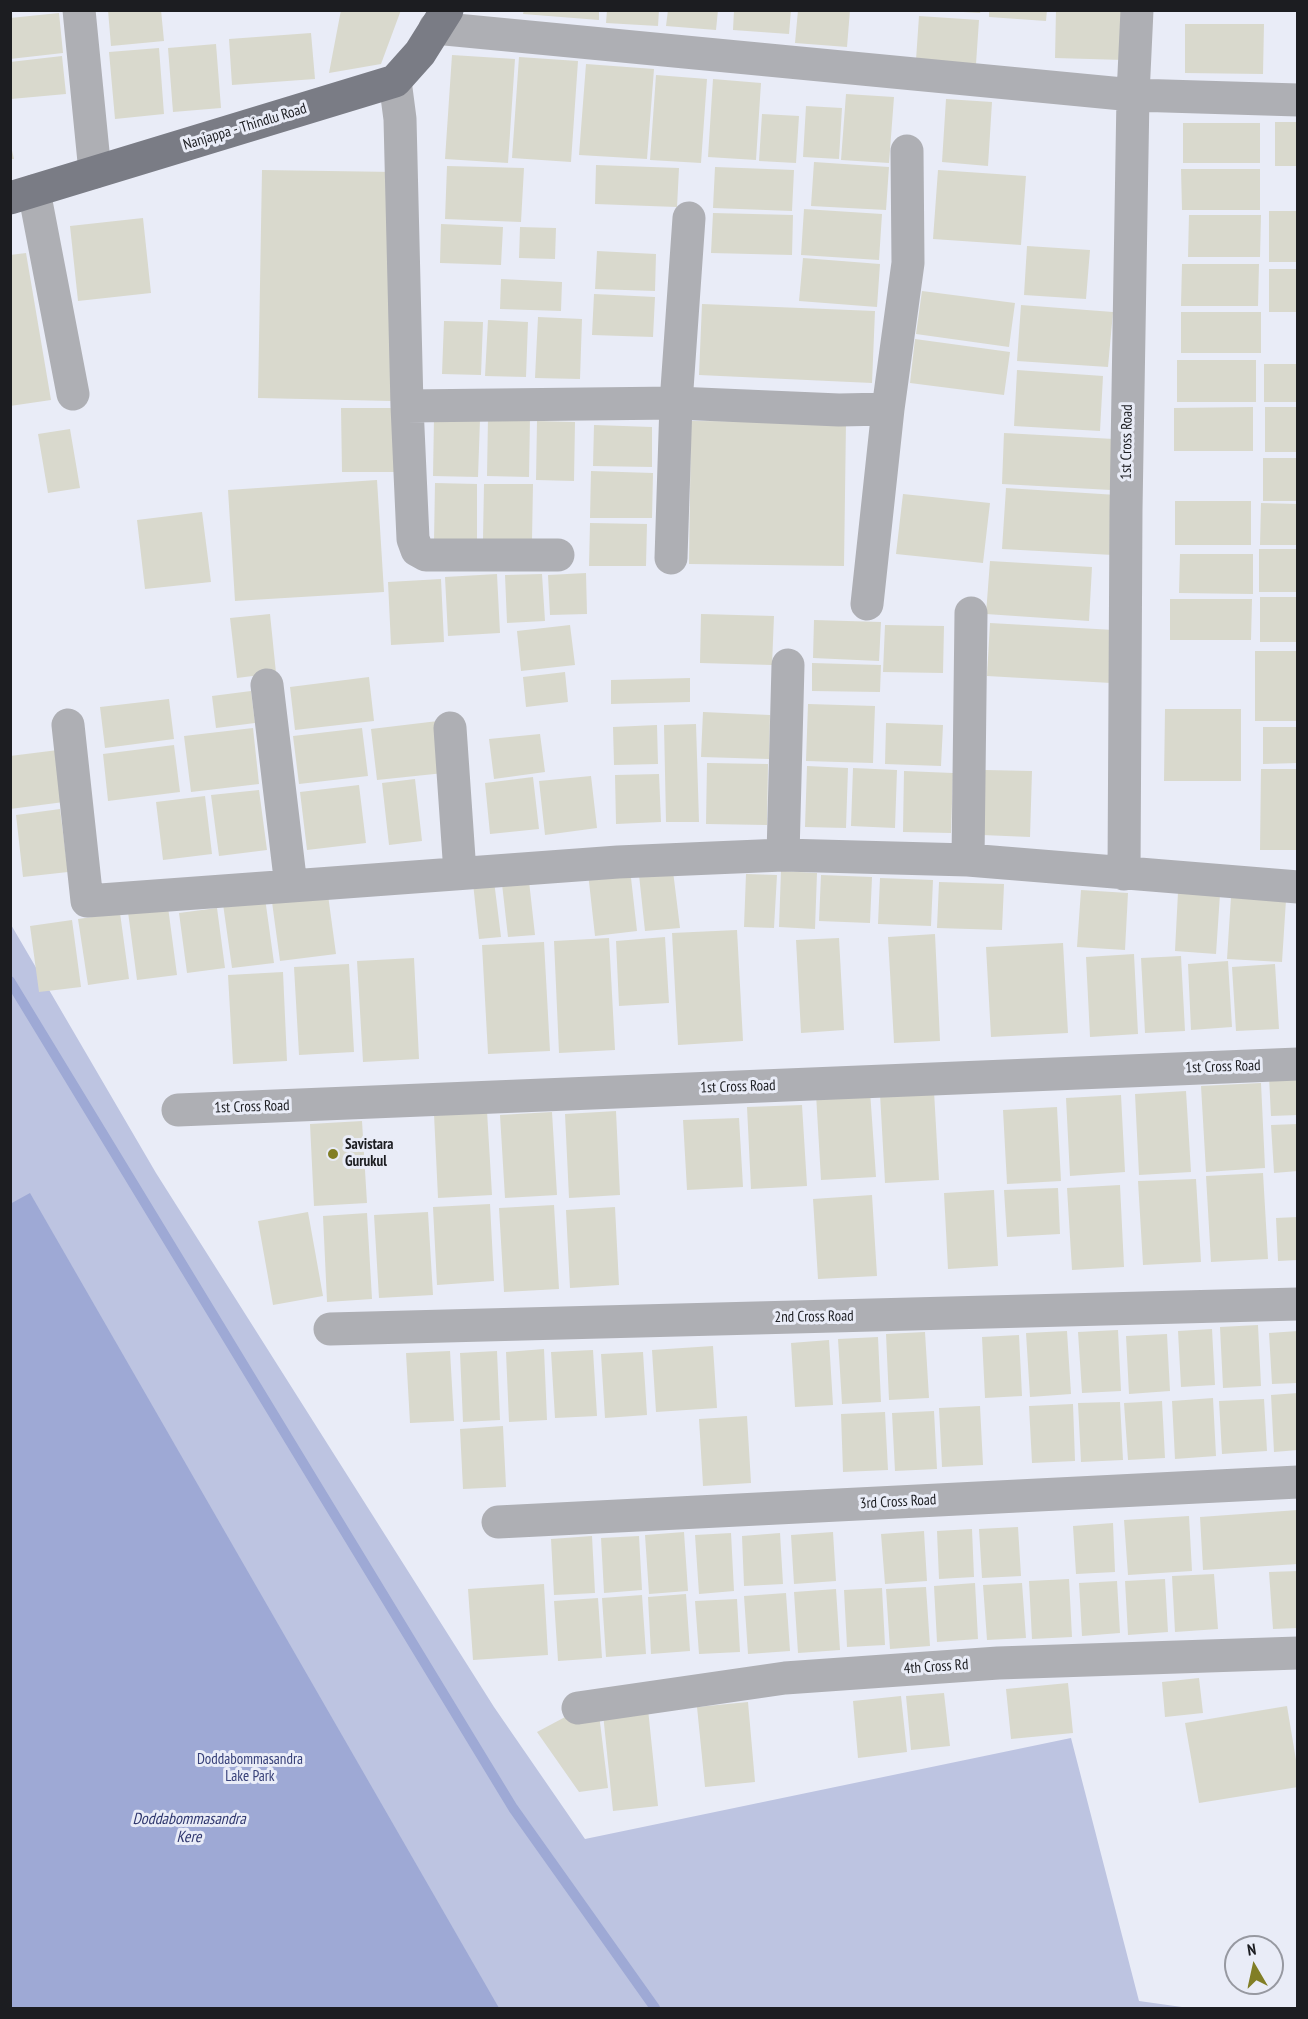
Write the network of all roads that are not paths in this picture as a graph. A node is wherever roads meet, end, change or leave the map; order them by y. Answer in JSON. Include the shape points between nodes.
{"nodes":[{"id":1,"x":79,"y":10,"type":"edge"},
{"id":2,"x":1137,"y":10,"type":"edge"},
{"id":3,"x":441,"y":19,"type":"edge"},
{"id":4,"x":394,"y":81,"type":"junction"},
{"id":5,"x":1133,"y":95,"type":"junction"},
{"id":6,"x":1298,"y":100,"type":"edge"},
{"id":7,"x":907,"y":151,"type":"dead end"},
{"id":8,"x":95,"y":172,"type":"junction"},
{"id":9,"x":22,"y":194,"type":"edge"},
{"id":10,"x":689,"y":218,"type":"dead end"},
{"id":11,"x":74,"y":394,"type":"dead end"},
{"id":12,"x":676,"y":403,"type":"junction"},
{"id":13,"x":407,"y":406,"type":"junction"},
{"id":14,"x":888,"y":409,"type":"junction"},
{"id":15,"x":558,"y":555,"type":"dead end"},
{"id":16,"x":671,"y":558,"type":"dead end"},
{"id":17,"x":867,"y":604,"type":"dead end"},
{"id":18,"x":971,"y":613,"type":"dead end"},
{"id":19,"x":788,"y":664,"type":"dead end"},
{"id":20,"x":267,"y":685,"type":"dead end"},
{"id":21,"x":68,"y":725,"type":"dead end"},
{"id":22,"x":450,"y":728,"type":"dead end"},
{"id":23,"x":783,"y":855,"type":"junction"},
{"id":24,"x":968,"y":860,"type":"junction"},
{"id":25,"x":460,"y":873,"type":"junction"},
{"id":26,"x":1124,"y":874,"type":"junction"},
{"id":27,"x":291,"y":886,"type":"junction"},
{"id":28,"x":1298,"y":887,"type":"edge"},
{"id":29,"x":1298,"y":1064,"type":"edge"},
{"id":30,"x":178,"y":1110,"type":"dead end"},
{"id":31,"x":1298,"y":1304,"type":"edge"},
{"id":32,"x":330,"y":1329,"type":"dead end"},
{"id":33,"x":1298,"y":1482,"type":"edge"},
{"id":34,"x":498,"y":1522,"type":"dead end"},
{"id":35,"x":1298,"y":1653,"type":"edge"},
{"id":36,"x":578,"y":1708,"type":"dead end"}],
"edges":[{"from":1,"to":8,"type":"street"},
{"from":2,"to":5,"type":"street","name":"1st Cross Road"},
{"from":3,"to":4,"type":"main road","via":[[420,53]]},
{"from":3,"to":5,"type":"street"},
{"from":4,"to":8,"type":"main road","name":"Nanjappa - Thindlu Road"},
{"from":4,"to":13,"type":"street","via":[[400,119]]},
{"from":5,"to":6,"type":"street"},
{"from":5,"to":26,"type":"street","name":"1st Cross Road"},
{"from":7,"to":14,"type":"street","via":[[908,263]]},
{"from":8,"to":9,"type":"main road","name":"Nanjappa - Thindlu Road"},
{"from":9,"to":11,"type":"street"},
{"from":10,"to":12,"type":"street"},
{"from":12,"to":13,"type":"street"},
{"from":12,"to":14,"type":"street"},
{"from":12,"to":16,"type":"street"},
{"from":13,"to":15,"type":"street","via":[[413,539],[417,550],[426,555]]},
{"from":14,"to":17,"type":"street"},
{"from":18,"to":24,"type":"street"},
{"from":19,"to":23,"type":"street"},
{"from":20,"to":27,"type":"street"},
{"from":21,"to":27,"type":"street","via":[[87,901]]},
{"from":22,"to":25,"type":"street"},
{"from":23,"to":24,"type":"street"},
{"from":23,"to":25,"type":"street"},
{"from":24,"to":26,"type":"street"},
{"from":25,"to":27,"type":"street"},
{"from":26,"to":28,"type":"street"},
{"from":29,"to":30,"type":"street","name":"1st Cross Road"},
{"from":31,"to":32,"type":"street","name":"2nd Cross Road"},
{"from":33,"to":34,"type":"street","name":"3rd Cross Road"},
{"from":35,"to":36,"type":"street","name":"4th Cross Rd","via":[[998,1663],[785,1678]]}]}
